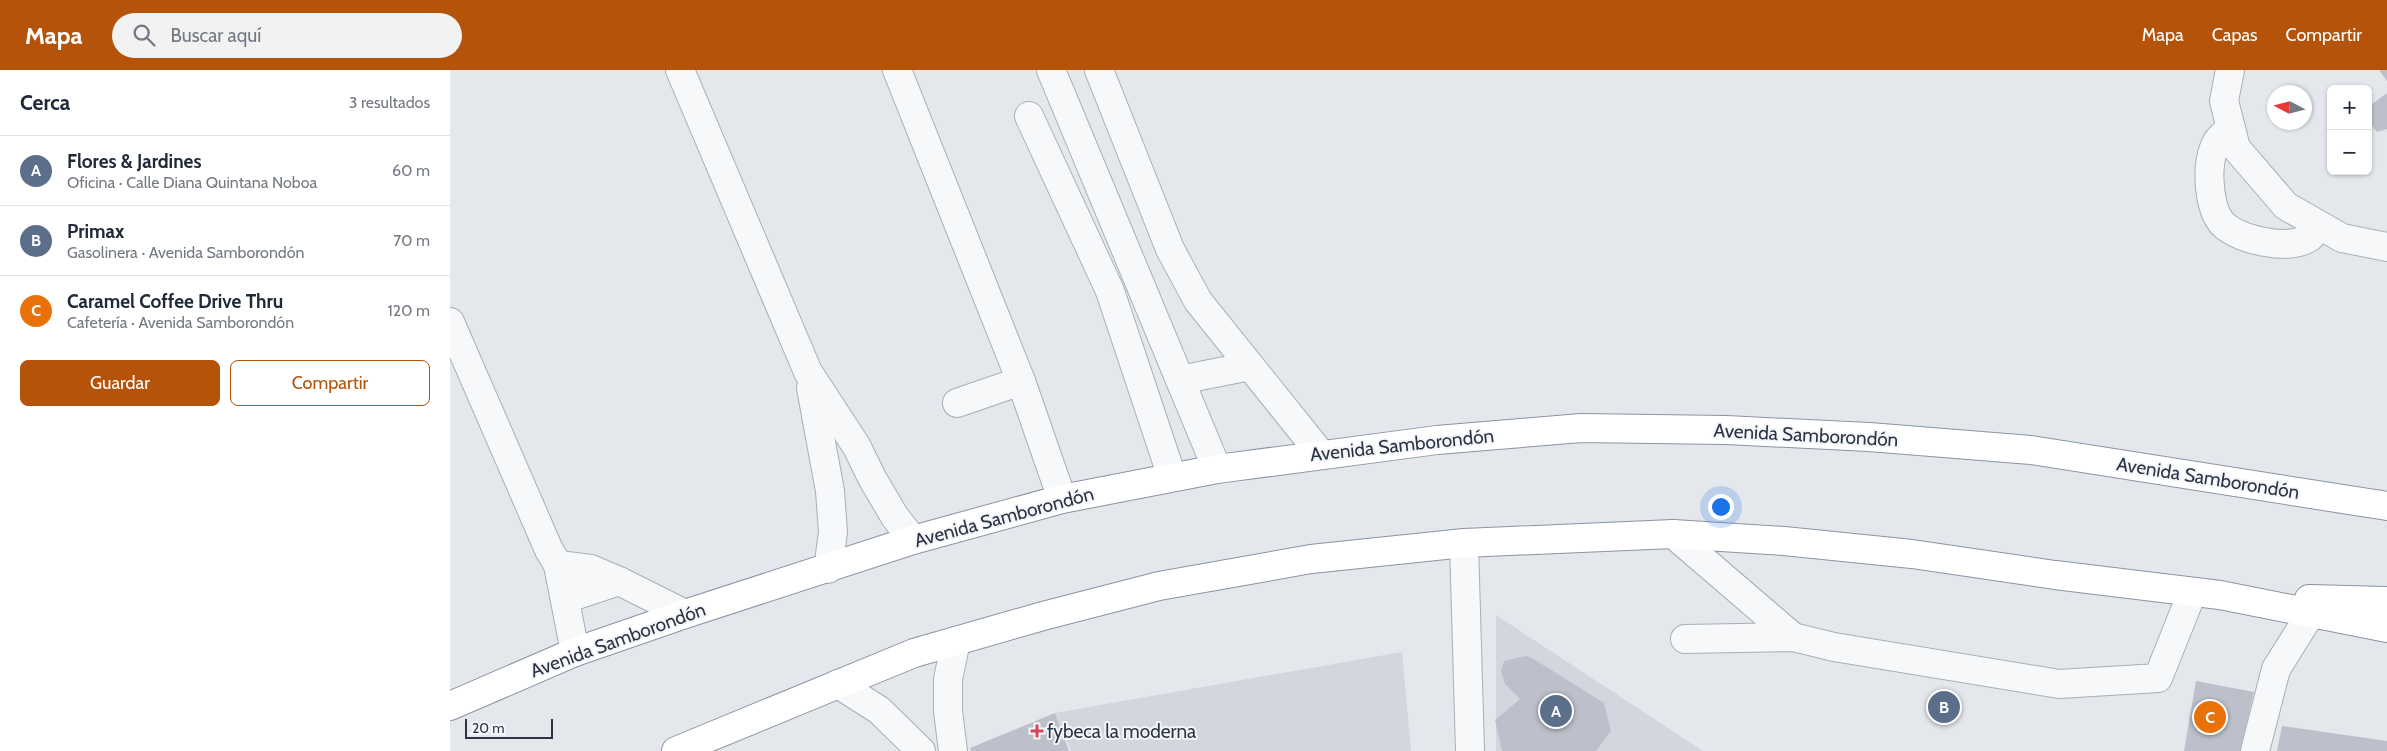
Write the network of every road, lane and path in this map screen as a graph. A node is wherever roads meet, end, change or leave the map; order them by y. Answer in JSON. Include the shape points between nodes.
{"nodes":[{"id":1,"x":680,"y":70,"type":"edge"},
{"id":2,"x":897,"y":70,"type":"edge"},
{"id":3,"x":1051,"y":70,"type":"edge"},
{"id":4,"x":1099,"y":70,"type":"edge"},
{"id":5,"x":2230,"y":70,"type":"edge"},
{"id":6,"x":1029,"y":116,"type":"dead end"},
{"id":7,"x":2231,"y":128,"type":"junction"},
{"id":8,"x":2318,"y":225,"type":"junction"},
{"id":9,"x":2387,"y":247,"type":"edge"},
{"id":10,"x":1170,"y":249,"type":"junction"},
{"id":11,"x":1133,"y":265,"type":"junction"},
{"id":12,"x":450,"y":322,"type":"edge"},
{"id":13,"x":1250,"y":366,"type":"junction"},
{"id":14,"x":808,"y":372,"type":"junction"},
{"id":15,"x":1180,"y":380,"type":"junction"},
{"id":16,"x":1021,"y":381,"type":"junction"},
{"id":17,"x":957,"y":403,"type":"dead end"},
{"id":18,"x":1320,"y":453,"type":"junction"},
{"id":19,"x":1217,"y":469,"type":"junction"},
{"id":20,"x":872,"y":478,"type":"junction"},
{"id":21,"x":1172,"y":478,"type":"junction"},
{"id":22,"x":2244,"y":483,"type":"junction"},
{"id":23,"x":830,"y":491,"type":"junction"},
{"id":24,"x":1062,"y":500,"type":"junction"},
{"id":25,"x":2387,"y":506,"type":"edge"},
{"id":26,"x":2387,"y":526,"type":"edge"},
{"id":27,"x":1673,"y":534,"type":"junction"},
{"id":28,"x":913,"y":540,"type":"junction"},
{"id":29,"x":1464,"y":543,"type":"junction"},
{"id":30,"x":558,"y":565,"type":"junction"},
{"id":31,"x":828,"y":569,"type":"junction"},
{"id":32,"x":619,"y":581,"type":"junction"},
{"id":33,"x":2192,"y":593,"type":"junction"},
{"id":34,"x":2220,"y":595,"type":"junction"},
{"id":35,"x":565,"y":599,"type":"junction"},
{"id":36,"x":2387,"y":602,"type":"edge"},
{"id":37,"x":2310,"y":613,"type":"junction"},
{"id":38,"x":685,"y":614,"type":"junction"},
{"id":39,"x":2387,"y":628,"type":"edge"},
{"id":40,"x":1793,"y":638,"type":"junction"},
{"id":41,"x":1685,"y":639,"type":"dead end"},
{"id":42,"x":956,"y":641,"type":"junction"},
{"id":43,"x":575,"y":652,"type":"junction"},
{"id":44,"x":838,"y":684,"type":"junction"},
{"id":45,"x":450,"y":706,"type":"edge"},
{"id":46,"x":676,"y":751,"type":"edge"},
{"id":47,"x":920,"y":751,"type":"edge"},
{"id":48,"x":953,"y":751,"type":"edge"},
{"id":49,"x":1470,"y":751,"type":"edge"},
{"id":50,"x":2255,"y":751,"type":"edge"}],
"edges":[{"from":1,"to":14,"type":"street"},
{"from":2,"to":16,"type":"street"},
{"from":3,"to":11,"type":"street"},
{"from":4,"to":10,"type":"street"},
{"from":5,"to":7,"type":"street","via":[[2224,101]]},
{"from":6,"to":21,"type":"street","via":[[1110,290]]},
{"from":7,"to":8,"type":"street","via":[[2236,148],[2286,206]]},
{"from":7,"to":8,"type":"street","via":[[2213,149],[2209,182],[2213,208],[2225,226],[2249,238],[2278,244],[2299,243],[2311,236]]},
{"from":8,"to":9,"type":"street","via":[[2342,238]]},
{"from":10,"to":11,"type":"street"},
{"from":10,"to":13,"type":"street","via":[[1198,301]]},
{"from":11,"to":15,"type":"street"},
{"from":12,"to":30,"type":"street"},
{"from":13,"to":15,"type":"street"},
{"from":13,"to":18,"type":"street"},
{"from":14,"to":20,"type":"street","via":[[857,447]]},
{"from":14,"to":23,"type":"street"},
{"from":15,"to":19,"type":"street"},
{"from":16,"to":17,"type":"street"},
{"from":16,"to":24,"type":"street"},
{"from":18,"to":19,"type":"highway","name":"Avenida Samborondón"},
{"from":18,"to":22,"type":"highway","name":"Avenida Samborondón","via":[[1580,428],[1726,430],[1869,436],[2031,450]]},
{"from":19,"to":21,"type":"highway","name":"Avenida Samborondón"},
{"from":20,"to":23,"type":"street"},
{"from":20,"to":28,"type":"street"},
{"from":21,"to":24,"type":"highway","name":"Avenida Samborondón"},
{"from":22,"to":25,"type":"highway","name":"Avenida Samborondón"},
{"from":22,"to":26,"type":"highway"},
{"from":23,"to":31,"type":"street","via":[[832,532]]},
{"from":24,"to":28,"type":"highway","name":"Avenida Samborondón"},
{"from":27,"to":29,"type":"highway"},
{"from":27,"to":33,"type":"highway","via":[[1912,554]]},
{"from":27,"to":40,"type":"street"},
{"from":28,"to":31,"type":"highway","name":"Avenida Samborondón"},
{"from":29,"to":42,"type":"highway","via":[[1311,559],[1159,586]]},
{"from":29,"to":49,"type":"street"},
{"from":30,"to":32,"type":"street","via":[[590,569]]},
{"from":30,"to":35,"type":"street"},
{"from":31,"to":38,"type":"highway","name":"Avenida Samborondón"},
{"from":32,"to":35,"type":"street"},
{"from":32,"to":38,"type":"street"},
{"from":33,"to":34,"type":"highway"},
{"from":33,"to":40,"type":"street","via":[[2158,678],[2059,684]]},
{"from":34,"to":36,"type":"highway"},
{"from":34,"to":37,"type":"highway"},
{"from":35,"to":43,"type":"street"},
{"from":37,"to":39,"type":"highway"},
{"from":37,"to":50,"type":"street","via":[[2276,669]]},
{"from":38,"to":43,"type":"highway","name":"Avenida Samborondón"},
{"from":40,"to":41,"type":"street"},
{"from":42,"to":44,"type":"highway","via":[[914,653]]},
{"from":42,"to":48,"type":"street","via":[[948,679]]},
{"from":43,"to":45,"type":"highway","name":"Avenida Samborondón"},
{"from":44,"to":46,"type":"highway"},
{"from":44,"to":47,"type":"street","via":[[879,710]]}]}
